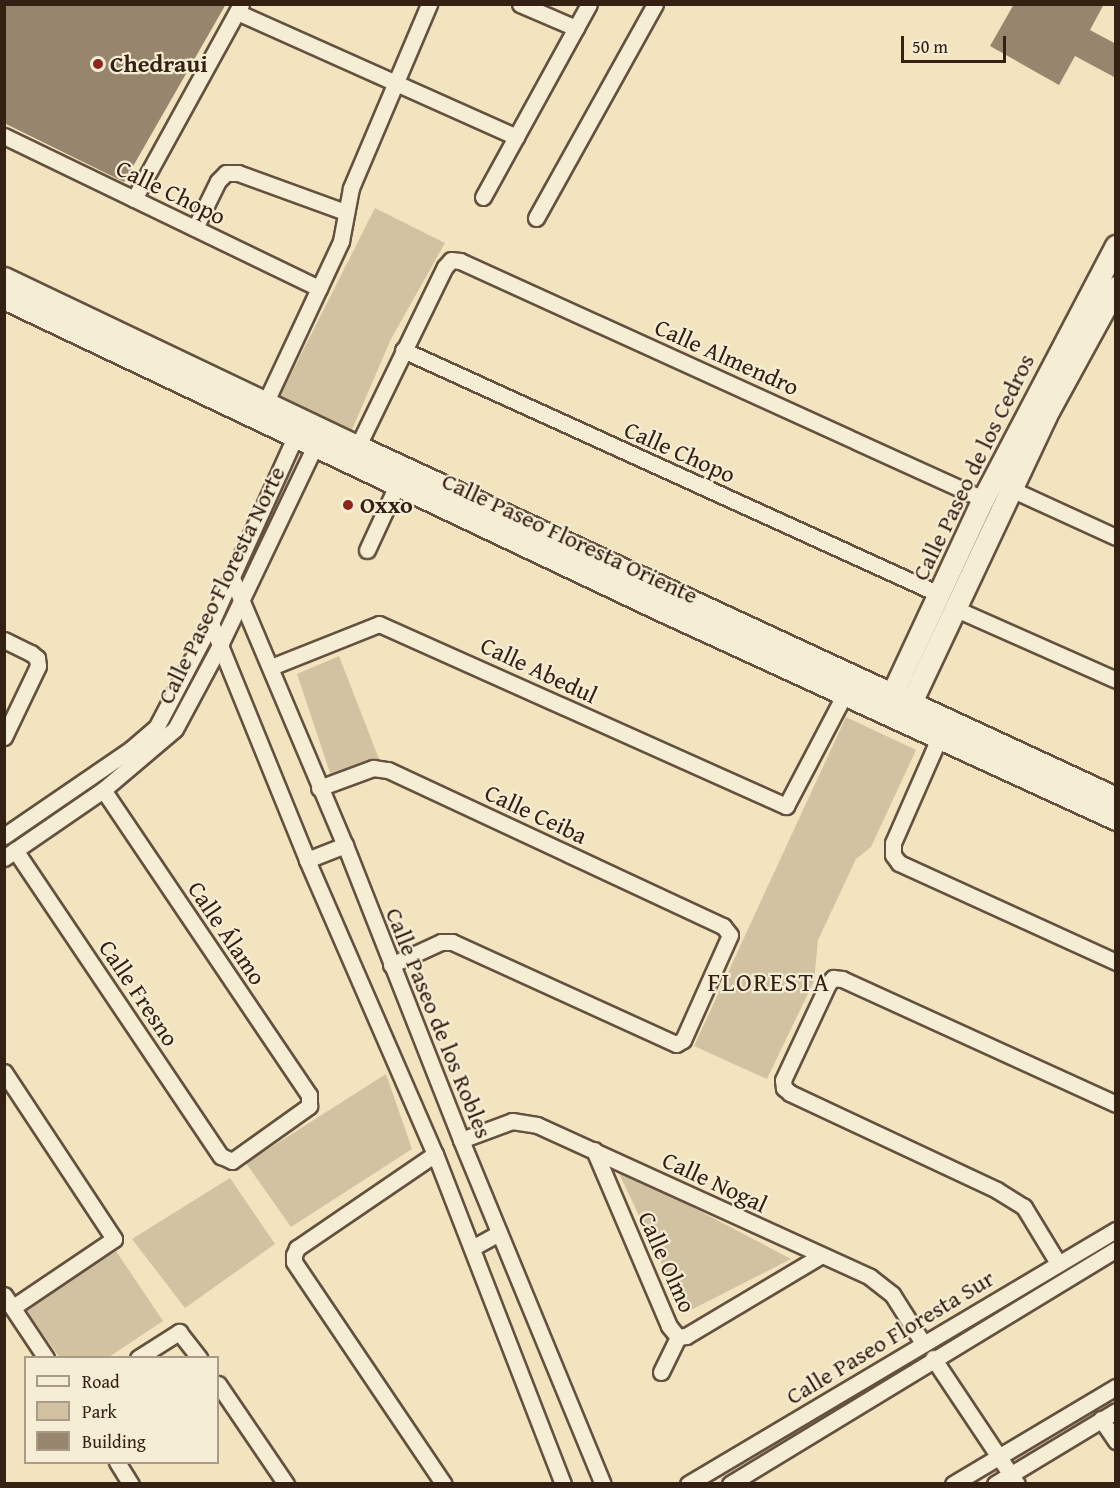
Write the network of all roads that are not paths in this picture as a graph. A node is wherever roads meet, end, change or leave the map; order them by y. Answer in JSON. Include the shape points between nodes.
{"nodes":[{"id":1,"x":429,"y":4,"type":"edge"},
{"id":2,"x":520,"y":4,"type":"edge"},
{"id":3,"x":589,"y":4,"type":"edge"},
{"id":4,"x":655,"y":4,"type":"edge"},
{"id":5,"x":239,"y":8,"type":"edge"},
{"id":6,"x":576,"y":28,"type":"junction"},
{"id":7,"x":394,"y":82,"type":"junction"},
{"id":8,"x":4,"y":136,"type":"edge"},
{"id":9,"x":516,"y":137,"type":"junction"},
{"id":10,"x":483,"y":197,"type":"dead end"},
{"id":11,"x":134,"y":199,"type":"junction"},
{"id":12,"x":345,"y":212,"type":"junction"},
{"id":13,"x":536,"y":218,"type":"dead end"},
{"id":14,"x":195,"y":228,"type":"junction"},
{"id":15,"x":1116,"y":246,"type":"edge"},
{"id":16,"x":4,"y":278,"type":"edge"},
{"id":17,"x":1116,"y":287,"type":"edge"},
{"id":18,"x":319,"y":288,"type":"junction"},
{"id":19,"x":4,"y":298,"type":"edge"},
{"id":20,"x":403,"y":350,"type":"junction"},
{"id":21,"x":262,"y":410,"type":"junction"},
{"id":22,"x":299,"y":428,"type":"junction"},
{"id":23,"x":318,"y":438,"type":"junction"},
{"id":24,"x":353,"y":455,"type":"junction"},
{"id":25,"x":397,"y":485,"type":"junction"},
{"id":26,"x":1011,"y":489,"type":"junction"},
{"id":27,"x":983,"y":499,"type":"junction"},
{"id":28,"x":1116,"y":537,"type":"edge"},
{"id":29,"x":366,"y":550,"type":"dead end"},
{"id":30,"x":969,"y":555,"type":"junction"},
{"id":31,"x":232,"y":578,"type":"junction"},
{"id":32,"x":939,"y":594,"type":"junction"},
{"id":33,"x":663,"y":600,"type":"junction"},
{"id":34,"x":241,"y":601,"type":"junction"},
{"id":35,"x":956,"y":609,"type":"junction"},
{"id":36,"x":211,"y":623,"type":"junction"},
{"id":37,"x":4,"y":640,"type":"edge"},
{"id":38,"x":220,"y":645,"type":"junction"},
{"id":39,"x":271,"y":667,"type":"junction"},
{"id":40,"x":1116,"y":680,"type":"edge"},
{"id":41,"x":848,"y":687,"type":"junction"},
{"id":42,"x":897,"y":708,"type":"junction"},
{"id":43,"x":943,"y":729,"type":"junction"},
{"id":44,"x":4,"y":737,"type":"edge"},
{"id":45,"x":319,"y":788,"type":"junction"},
{"id":46,"x":104,"y":790,"type":"junction"},
{"id":47,"x":1116,"y":798,"type":"edge"},
{"id":48,"x":1116,"y":819,"type":"edge"},
{"id":49,"x":4,"y":836,"type":"edge"},
{"id":50,"x":345,"y":845,"type":"junction"},
{"id":51,"x":10,"y":854,"type":"edge"},
{"id":52,"x":308,"y":860,"type":"junction"},
{"id":53,"x":1116,"y":962,"type":"edge"},
{"id":54,"x":391,"y":965,"type":"junction"},
{"id":55,"x":4,"y":1072,"type":"edge"},
{"id":56,"x":1116,"y":1104,"type":"edge"},
{"id":57,"x":461,"y":1140,"type":"junction"},
{"id":58,"x":594,"y":1150,"type":"junction"},
{"id":59,"x":435,"y":1154,"type":"junction"},
{"id":60,"x":226,"y":1161,"type":"joint"},
{"id":61,"x":1116,"y":1230,"type":"edge"},
{"id":62,"x":499,"y":1233,"type":"junction"},
{"id":63,"x":472,"y":1248,"type":"junction"},
{"id":64,"x":1116,"y":1249,"type":"edge"},
{"id":65,"x":820,"y":1256,"type":"junction"},
{"id":66,"x":1058,"y":1263,"type":"junction"},
{"id":67,"x":9,"y":1301,"type":"edge"},
{"id":68,"x":986,"y":1305,"type":"junction"},
{"id":69,"x":994,"y":1321,"type":"junction"},
{"id":70,"x":678,"y":1337,"type":"junction"},
{"id":71,"x":923,"y":1343,"type":"junction"},
{"id":72,"x":45,"y":1356,"type":"edge"},
{"id":73,"x":141,"y":1356,"type":"edge"},
{"id":74,"x":197,"y":1356,"type":"edge"},
{"id":75,"x":933,"y":1358,"type":"junction"},
{"id":76,"x":661,"y":1372,"type":"dead end"},
{"id":77,"x":862,"y":1379,"type":"junction"},
{"id":78,"x":219,"y":1385,"type":"edge"},
{"id":79,"x":1116,"y":1387,"type":"edge"},
{"id":80,"x":872,"y":1395,"type":"junction"},
{"id":81,"x":1116,"y":1411,"type":"edge"},
{"id":82,"x":1101,"y":1419,"type":"junction"},
{"id":83,"x":1116,"y":1441,"type":"edge"},
{"id":84,"x":999,"y":1457,"type":"junction"},
{"id":85,"x":118,"y":1464,"type":"edge"},
{"id":86,"x":1013,"y":1479,"type":"edge"},
{"id":87,"x":131,"y":1484,"type":"edge"},
{"id":88,"x":286,"y":1484,"type":"edge"},
{"id":89,"x":444,"y":1484,"type":"edge"},
{"id":90,"x":563,"y":1484,"type":"edge"},
{"id":91,"x":603,"y":1484,"type":"edge"},
{"id":92,"x":688,"y":1484,"type":"edge"},
{"id":93,"x":730,"y":1484,"type":"edge"},
{"id":94,"x":953,"y":1484,"type":"edge"},
{"id":95,"x":995,"y":1484,"type":"edge"}],
"edges":[{"from":1,"to":7,"type":"street"},
{"from":2,"to":6,"type":"street"},
{"from":3,"to":6,"type":"street"},
{"from":4,"to":13,"type":"street"},
{"from":5,"to":7,"type":"street"},
{"from":5,"to":11,"type":"street"},
{"from":6,"to":9,"type":"street"},
{"from":7,"to":9,"type":"street"},
{"from":7,"to":12,"type":"street"},
{"from":8,"to":11,"type":"street","name":"Calle Chopo"},
{"from":9,"to":10,"type":"street"},
{"from":11,"to":14,"type":"street","name":"Calle Chopo"},
{"from":12,"to":14,"type":"street","via":[[238,173],[226,173],[218,181]]},
{"from":12,"to":18,"type":"street","via":[[344,233]]},
{"from":14,"to":18,"type":"street","name":"Calle Chopo"},
{"from":15,"to":27,"type":"main road","name":"Calle Paseo de los Cedros"},
{"from":16,"to":21,"type":"main road","name":"Calle Paseo Floresta Oriente"},
{"from":17,"to":26,"type":"main road","name":"Calle Paseo de los Cedros"},
{"from":18,"to":21,"type":"street"},
{"from":19,"to":21,"type":"main road","name":"Calle Paseo Floresta Oriente"},
{"from":20,"to":24,"type":"street"},
{"from":20,"to":27,"type":"street","name":"Calle Almendro","via":[[451,260],[460,261]]},
{"from":20,"to":32,"type":"street","name":"Calle Chopo"},
{"from":21,"to":22,"type":"main road","name":"Calle Paseo Floresta Oriente"},
{"from":22,"to":23,"type":"main road","name":"Calle Paseo Floresta Oriente"},
{"from":22,"to":31,"type":"street","name":"Calle Paseo Floresta Norte"},
{"from":23,"to":24,"type":"main road","name":"Calle Paseo Floresta Oriente"},
{"from":23,"to":34,"type":"street","name":"Calle Paseo Floresta Norte"},
{"from":24,"to":25,"type":"main road","name":"Calle Paseo Floresta Oriente"},
{"from":24,"to":33,"type":"main road","name":"Calle Paseo Floresta Oriente"},
{"from":25,"to":29,"type":"street"},
{"from":25,"to":33,"type":"main road","name":"Calle Paseo Floresta Oriente"},
{"from":26,"to":28,"type":"street"},
{"from":26,"to":30,"type":"main road","name":"Calle Paseo de los Cedros"},
{"from":27,"to":30,"type":"main road","name":"Calle Paseo de los Cedros"},
{"from":30,"to":32,"type":"main road","name":"Calle Paseo de los Cedros"},
{"from":30,"to":35,"type":"main road","name":"Calle Paseo de los Cedros"},
{"from":31,"to":34,"type":"street","name":"Calle Paseo de los Robles"},
{"from":31,"to":36,"type":"street","name":"Calle Paseo Floresta Norte"},
{"from":32,"to":42,"type":"main road","name":"Calle Paseo de los Cedros"},
{"from":33,"to":41,"type":"main road","name":"Calle Paseo Floresta Oriente"},
{"from":34,"to":38,"type":"street","name":"Calle Paseo Floresta Norte"},
{"from":34,"to":39,"type":"street","name":"Calle Paseo de los Robles"},
{"from":35,"to":40,"type":"street"},
{"from":35,"to":42,"type":"main road","name":"Calle Paseo de los Cedros"},
{"from":36,"to":38,"type":"street"},
{"from":36,"to":49,"type":"street","name":"Calle Paseo Floresta Norte","via":[[157,726],[131,749]]},
{"from":37,"to":44,"type":"street","via":[[37,658],[38,666]]},
{"from":38,"to":46,"type":"street","name":"Calle Paseo Floresta Norte","via":[[175,729]]},
{"from":38,"to":52,"type":"street"},
{"from":39,"to":41,"type":"street","name":"Calle Abedul","via":[[379,624],[786,806]]},
{"from":39,"to":45,"type":"street","name":"Calle Paseo de los Robles"},
{"from":41,"to":42,"type":"main road","name":"Calle Paseo Floresta Oriente"},
{"from":42,"to":43,"type":"main road","name":"Calle Paseo Floresta Oriente"},
{"from":43,"to":47,"type":"main road","name":"Calle Paseo Floresta Oriente"},
{"from":43,"to":48,"type":"main road","name":"Calle Paseo Floresta Oriente"},
{"from":43,"to":53,"type":"street","via":[[893,843],[893,855],[899,863]]},
{"from":45,"to":50,"type":"street","name":"Calle Paseo de los Robles"},
{"from":45,"to":54,"type":"street","name":"Calle Ceiba","via":[[373,768],[388,770],[729,931],[679,1044],[452,942],[441,942]]},
{"from":46,"to":51,"type":"street","name":"Calle Paseo Floresta Norte"},
{"from":46,"to":60,"type":"street","name":"Calle Álamo","via":[[311,1101],[232,1161]]},
{"from":50,"to":52,"type":"street"},
{"from":50,"to":54,"type":"street","name":"Calle Paseo de los Robles"},
{"from":51,"to":60,"type":"street","name":"Calle Fresno"},
{"from":52,"to":59,"type":"street"},
{"from":54,"to":57,"type":"street","name":"Calle Paseo de los Robles"},
{"from":55,"to":67,"type":"street","via":[[114,1239]]},
{"from":56,"to":66,"type":"street","via":[[833,978],[783,1080],[784,1088],[1014,1201],[1035,1220]]},
{"from":57,"to":58,"type":"street","name":"Calle Nogal","via":[[501,1124],[524,1121]]},
{"from":57,"to":62,"type":"street","name":"Calle Paseo de los Robles"},
{"from":58,"to":65,"type":"street","name":"Calle Nogal"},
{"from":58,"to":70,"type":"street","name":"Calle Olmo","via":[[669,1326]]},
{"from":59,"to":63,"type":"street"},
{"from":59,"to":89,"type":"street","via":[[297,1248],[294,1262]]},
{"from":61,"to":66,"type":"street","name":"Calle Paseo Floresta Sur"},
{"from":62,"to":63,"type":"street"},
{"from":62,"to":91,"type":"street","name":"Calle Paseo de los Robles"},
{"from":63,"to":90,"type":"street"},
{"from":64,"to":69,"type":"street","name":"Calle Paseo Floresta Sur"},
{"from":65,"to":70,"type":"street","name":"Calle Olmo","via":[[686,1336]]},
{"from":65,"to":71,"type":"street","name":"Calle Nogal","via":[[883,1284]]},
{"from":66,"to":68,"type":"street","name":"Calle Paseo Floresta Sur"},
{"from":67,"to":72,"type":"street"},
{"from":68,"to":69,"type":"street"},
{"from":68,"to":71,"type":"street","name":"Calle Paseo Floresta Sur"},
{"from":69,"to":75,"type":"street","name":"Calle Paseo Floresta Sur"},
{"from":70,"to":76,"type":"street"},
{"from":71,"to":77,"type":"street","name":"Calle Paseo Floresta Sur"},
{"from":73,"to":74,"type":"street","via":[[179,1332]]},
{"from":75,"to":80,"type":"street","name":"Calle Paseo Floresta Sur"},
{"from":75,"to":84,"type":"street"},
{"from":77,"to":80,"type":"street"},
{"from":77,"to":92,"type":"street","name":"Calle Paseo Floresta Sur"},
{"from":78,"to":88,"type":"street"},
{"from":79,"to":84,"type":"street"},
{"from":80,"to":93,"type":"street","name":"Calle Paseo Floresta Sur"},
{"from":81,"to":82,"type":"street"},
{"from":82,"to":83,"type":"street"},
{"from":82,"to":86,"type":"street"},
{"from":84,"to":86,"type":"street"},
{"from":84,"to":94,"type":"street"},
{"from":85,"to":87,"type":"street"},
{"from":86,"to":95,"type":"street"}]}
